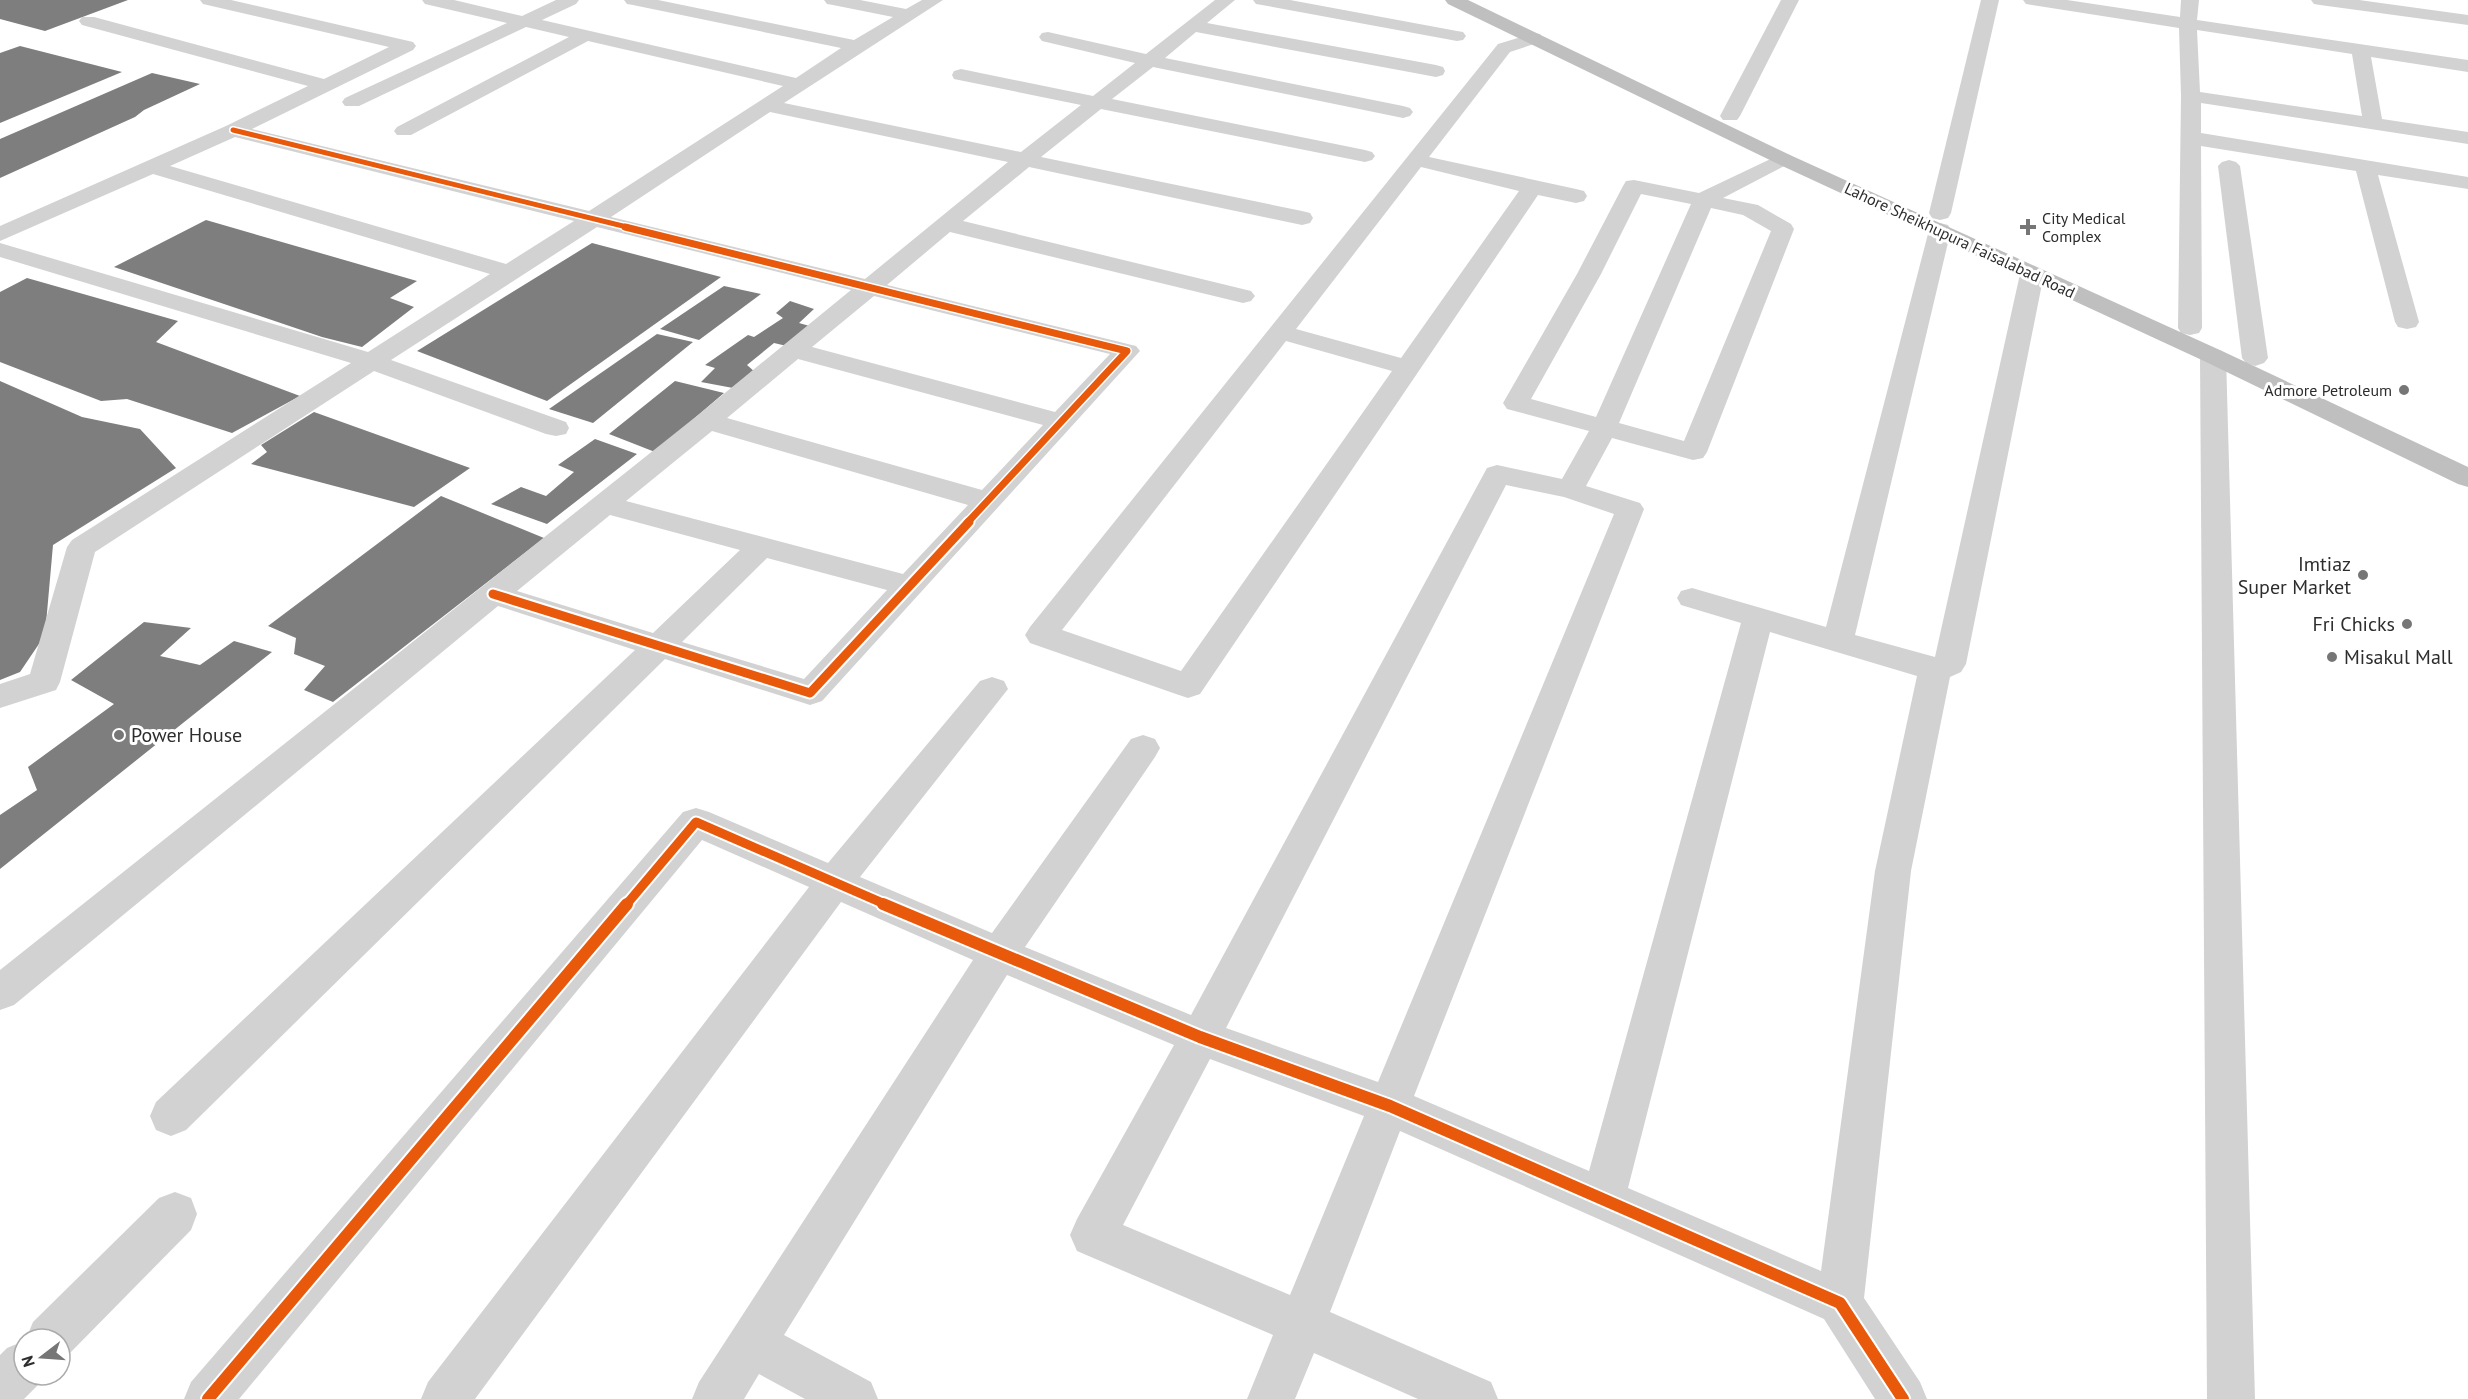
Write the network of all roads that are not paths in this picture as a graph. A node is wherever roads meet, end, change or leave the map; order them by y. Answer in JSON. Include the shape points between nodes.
{"nodes":[{"id":1,"x":209,"y":0,"type":"edge"},
{"id":2,"x":431,"y":0,"type":"edge"},
{"id":3,"x":570,"y":0,"type":"edge"},
{"id":4,"x":633,"y":0,"type":"edge"},
{"id":5,"x":833,"y":0,"type":"edge"},
{"id":6,"x":934,"y":0,"type":"edge"},
{"id":7,"x":1226,"y":0,"type":"edge"},
{"id":8,"x":1262,"y":0,"type":"edge"},
{"id":9,"x":1454,"y":0,"type":"edge"},
{"id":10,"x":1484,"y":0,"type":"edge"},
{"id":11,"x":1790,"y":0,"type":"edge"},
{"id":12,"x":1990,"y":0,"type":"edge"},
{"id":13,"x":2032,"y":0,"type":"edge"},
{"id":14,"x":2190,"y":0,"type":"edge"},
{"id":15,"x":2320,"y":0,"type":"edge"},
{"id":16,"x":910,"y":15,"type":"junction"},
{"id":17,"x":2468,"y":20,"type":"edge"},
{"id":18,"x":88,"y":21,"type":"dead end"},
{"id":19,"x":524,"y":22,"type":"junction"},
{"id":20,"x":2188,"y":22,"type":"junction"},
{"id":21,"x":1192,"y":26,"type":"junction"},
{"id":22,"x":585,"y":36,"type":"junction"},
{"id":23,"x":1457,"y":36,"type":"dead end"},
{"id":24,"x":1048,"y":38,"type":"dead end"},
{"id":25,"x":1534,"y":38,"type":"junction"},
{"id":26,"x":857,"y":46,"type":"junction"},
{"id":27,"x":2360,"y":49,"type":"junction"},
{"id":28,"x":1148,"y":60,"type":"junction"},
{"id":29,"x":2468,"y":66,"type":"edge"},
{"id":30,"x":1436,"y":71,"type":"dead end"},
{"id":31,"x":961,"y":75,"type":"dead end"},
{"id":32,"x":798,"y":84,"type":"junction"},
{"id":33,"x":325,"y":85,"type":"junction"},
{"id":34,"x":2191,"y":96,"type":"junction"},
{"id":35,"x":352,"y":102,"type":"dead end"},
{"id":36,"x":1094,"y":103,"type":"junction"},
{"id":37,"x":766,"y":105,"type":"junction"},
{"id":38,"x":1403,"y":112,"type":"dead end"},
{"id":39,"x":1730,"y":116,"type":"junction"},
{"id":40,"x":2373,"y":123,"type":"junction"},
{"id":41,"x":233,"y":130,"type":"junction"},
{"id":42,"x":404,"y":131,"type":"dead end"},
{"id":43,"x":2191,"y":138,"type":"junction"},
{"id":44,"x":2468,"y":138,"type":"edge"},
{"id":45,"x":1365,"y":156,"type":"dead end"},
{"id":46,"x":1782,"y":159,"type":"junction"},
{"id":47,"x":1024,"y":160,"type":"junction"},
{"id":48,"x":1416,"y":160,"type":"junction"},
{"id":49,"x":149,"y":166,"type":"junction"},
{"id":50,"x":2229,"y":166,"type":"dead end"},
{"id":51,"x":2365,"y":166,"type":"junction"},
{"id":52,"x":2468,"y":183,"type":"edge"},
{"id":53,"x":1532,"y":188,"type":"junction"},
{"id":54,"x":1576,"y":196,"type":"dead end"},
{"id":55,"x":1704,"y":199,"type":"junction"},
{"id":56,"x":1302,"y":218,"type":"dead end"},
{"id":57,"x":593,"y":219,"type":"junction"},
{"id":58,"x":1940,"y":222,"type":"junction"},
{"id":59,"x":946,"y":224,"type":"junction"},
{"id":60,"x":0,"y":234,"type":"edge"},
{"id":61,"x":0,"y":250,"type":"edge"},
{"id":62,"x":507,"y":272,"type":"junction"},
{"id":63,"x":2032,"y":273,"type":"junction"},
{"id":64,"x":868,"y":289,"type":"junction"},
{"id":65,"x":1243,"y":296,"type":"dead end"},
{"id":66,"x":2407,"y":322,"type":"dead end"},
{"id":67,"x":2190,"y":328,"type":"junction"},
{"id":68,"x":1280,"y":332,"type":"junction"},
{"id":69,"x":793,"y":350,"type":"junction"},
{"id":70,"x":2213,"y":356,"type":"junction"},
{"id":71,"x":2255,"y":358,"type":"junction"},
{"id":72,"x":371,"y":361,"type":"junction"},
{"id":73,"x":1408,"y":368,"type":"junction"},
{"id":74,"x":707,"y":421,"type":"junction"},
{"id":75,"x":1061,"y":422,"type":"junction"},
{"id":76,"x":556,"y":428,"type":"dead end"},
{"id":77,"x":1604,"y":428,"type":"junction"},
{"id":78,"x":2468,"y":456,"type":"edge"},
{"id":79,"x":2468,"y":478,"type":"edge"},
{"id":80,"x":1570,"y":490,"type":"junction"},
{"id":81,"x":988,"y":501,"type":"junction"},
{"id":82,"x":604,"y":504,"type":"junction"},
{"id":83,"x":762,"y":546,"type":"junction"},
{"id":84,"x":909,"y":586,"type":"junction"},
{"id":85,"x":493,"y":594,"type":"junction"},
{"id":86,"x":1692,"y":598,"type":"dead end"},
{"id":87,"x":1758,"y":618,"type":"junction"},
{"id":88,"x":1838,"y":642,"type":"junction"},
{"id":89,"x":658,"y":646,"type":"junction"},
{"id":90,"x":1935,"y":670,"type":"junction"},
{"id":91,"x":992,"y":689,"type":"dead end"},
{"id":92,"x":0,"y":696,"type":"edge"},
{"id":93,"x":1143,"y":748,"type":"dead end"},
{"id":94,"x":835,"y":881,"type":"junction"},
{"id":95,"x":999,"y":954,"type":"junction"},
{"id":96,"x":0,"y":993,"type":"edge"},
{"id":97,"x":1200,"y":1037,"type":"junction"},
{"id":98,"x":1390,"y":1106,"type":"junction"},
{"id":99,"x":171,"y":1116,"type":"dead end"},
{"id":100,"x":1603,"y":1199,"type":"junction"},
{"id":101,"x":175,"y":1214,"type":"dead end"},
{"id":102,"x":1840,"y":1303,"type":"junction"},
{"id":103,"x":1301,"y":1323,"type":"junction"},
{"id":104,"x":62,"y":1327,"type":"edge"},
{"id":105,"x":752,"y":1344,"type":"junction"},
{"id":106,"x":12,"y":1377,"type":"edge"},
{"id":107,"x":0,"y":1389,"type":"edge"},
{"id":108,"x":208,"y":1399,"type":"edge"},
{"id":109,"x":446,"y":1399,"type":"edge"},
{"id":110,"x":716,"y":1399,"type":"edge"},
{"id":111,"x":854,"y":1399,"type":"edge"},
{"id":112,"x":1271,"y":1399,"type":"edge"},
{"id":113,"x":1474,"y":1399,"type":"edge"},
{"id":114,"x":1903,"y":1399,"type":"edge"},
{"id":115,"x":2231,"y":1399,"type":"edge"}],
"edges":[{"from":1,"to":33,"type":"street","via":[[407,46]]},
{"from":2,"to":19,"type":"street"},
{"from":3,"to":19,"type":"street"},
{"from":4,"to":26,"type":"street"},
{"from":5,"to":16,"type":"street"},
{"from":6,"to":16,"type":"street"},
{"from":7,"to":21,"type":"street"},
{"from":8,"to":23,"type":"street"},
{"from":9,"to":25,"type":"highway","name":"Lahore Sheikhupura Faisalabad Road"},
{"from":10,"to":39,"type":"highway","name":"Lahore Sheikhupura Faisalabad Road"},
{"from":11,"to":39,"type":"street"},
{"from":12,"to":58,"type":"street"},
{"from":13,"to":20,"type":"street"},
{"from":14,"to":20,"type":"street"},
{"from":15,"to":17,"type":"street"},
{"from":16,"to":26,"type":"street"},
{"from":18,"to":33,"type":"street"},
{"from":19,"to":22,"type":"street"},
{"from":19,"to":35,"type":"street"},
{"from":20,"to":27,"type":"street"},
{"from":20,"to":34,"type":"street"},
{"from":21,"to":28,"type":"street"},
{"from":21,"to":30,"type":"street"},
{"from":22,"to":32,"type":"street"},
{"from":22,"to":42,"type":"street"},
{"from":24,"to":28,"type":"street"},
{"from":25,"to":46,"type":"highway","name":"Lahore Sheikhupura Faisalabad Road"},
{"from":25,"to":48,"type":"street","via":[[1504,48]]},
{"from":26,"to":32,"type":"street"},
{"from":27,"to":29,"type":"street"},
{"from":27,"to":40,"type":"street"},
{"from":28,"to":36,"type":"street"},
{"from":28,"to":38,"type":"street"},
{"from":31,"to":36,"type":"street"},
{"from":32,"to":37,"type":"street"},
{"from":33,"to":41,"type":"street"},
{"from":34,"to":40,"type":"street"},
{"from":34,"to":43,"type":"street"},
{"from":36,"to":45,"type":"street"},
{"from":36,"to":47,"type":"street"},
{"from":37,"to":47,"type":"street"},
{"from":37,"to":57,"type":"street"},
{"from":39,"to":58,"type":"highway","name":"Lahore Sheikhupura Faisalabad Road"},
{"from":40,"to":44,"type":"street"},
{"from":41,"to":49,"type":"street"},
{"from":41,"to":57,"type":"street"},
{"from":43,"to":51,"type":"street"},
{"from":43,"to":67,"type":"street"},
{"from":46,"to":55,"type":"street"},
{"from":46,"to":58,"type":"highway","name":"Lahore Sheikhupura Faisalabad Road"},
{"from":47,"to":56,"type":"street"},
{"from":47,"to":59,"type":"street"},
{"from":48,"to":53,"type":"street"},
{"from":48,"to":68,"type":"street"},
{"from":49,"to":60,"type":"street"},
{"from":49,"to":62,"type":"street"},
{"from":50,"to":71,"type":"street"},
{"from":51,"to":52,"type":"street"},
{"from":51,"to":66,"type":"street"},
{"from":53,"to":54,"type":"street"},
{"from":53,"to":73,"type":"street"},
{"from":55,"to":77,"type":"street"},
{"from":55,"to":77,"type":"street","via":[[1634,186],[1515,403]]},
{"from":55,"to":77,"type":"street","via":[[1750,210],[1783,229],[1694,452]]},
{"from":57,"to":62,"type":"street"},
{"from":57,"to":64,"type":"street"},
{"from":58,"to":63,"type":"highway","name":"Lahore Sheikhupura Faisalabad Road"},
{"from":58,"to":67,"type":"highway","name":"Lahore Sheikhupura Faisalabad Road"},
{"from":58,"to":88,"type":"street"},
{"from":59,"to":64,"type":"street"},
{"from":59,"to":65,"type":"street"},
{"from":61,"to":72,"type":"street"},
{"from":62,"to":72,"type":"street"},
{"from":63,"to":70,"type":"highway","name":"Lahore Sheikhupura Faisalabad Road"},
{"from":63,"to":90,"type":"street","via":[[1950,664]]},
{"from":64,"to":69,"type":"street"},
{"from":64,"to":75,"type":"street","via":[[1127,351]]},
{"from":67,"to":71,"type":"highway","name":"Lahore Sheikhupura Faisalabad Road"},
{"from":68,"to":73,"type":"street"},
{"from":68,"to":73,"type":"street","via":[[1041,635],[1188,686]]},
{"from":69,"to":74,"type":"street"},
{"from":69,"to":75,"type":"street"},
{"from":70,"to":79,"type":"highway","name":"Lahore Sheikhupura Faisalabad Road"},
{"from":70,"to":115,"type":"street"},
{"from":71,"to":78,"type":"highway","name":"Lahore Sheikhupura Faisalabad Road"},
{"from":72,"to":76,"type":"street"},
{"from":72,"to":92,"type":"street","via":[[82,547],[44,682]]},
{"from":74,"to":81,"type":"street"},
{"from":74,"to":82,"type":"street"},
{"from":75,"to":81,"type":"street"},
{"from":77,"to":80,"type":"street"},
{"from":80,"to":97,"type":"street","via":[[1497,474]]},
{"from":80,"to":98,"type":"street","via":[[1630,508]]},
{"from":81,"to":84,"type":"street"},
{"from":82,"to":83,"type":"street"},
{"from":82,"to":85,"type":"street"},
{"from":83,"to":84,"type":"street"},
{"from":83,"to":89,"type":"street"},
{"from":84,"to":89,"type":"street","via":[[810,693]]},
{"from":85,"to":89,"type":"street"},
{"from":85,"to":96,"type":"street"},
{"from":86,"to":87,"type":"street"},
{"from":87,"to":88,"type":"street"},
{"from":87,"to":100,"type":"street"},
{"from":88,"to":90,"type":"street"},
{"from":89,"to":99,"type":"street"},
{"from":90,"to":102,"type":"street","via":[[1893,871]]},
{"from":91,"to":94,"type":"street"},
{"from":93,"to":95,"type":"street"},
{"from":94,"to":95,"type":"street"},
{"from":94,"to":108,"type":"street","via":[[696,822]]},
{"from":94,"to":109,"type":"street"},
{"from":95,"to":97,"type":"street"},
{"from":95,"to":105,"type":"street"},
{"from":97,"to":98,"type":"street"},
{"from":97,"to":103,"type":"street","via":[[1093,1235]]},
{"from":98,"to":100,"type":"street"},
{"from":98,"to":103,"type":"street"},
{"from":100,"to":102,"type":"street"},
{"from":101,"to":104,"type":"street"},
{"from":102,"to":114,"type":"street"},
{"from":103,"to":112,"type":"street"},
{"from":103,"to":113,"type":"street"},
{"from":105,"to":110,"type":"street"},
{"from":105,"to":111,"type":"street"},
{"from":106,"to":107,"type":"street"}]}
